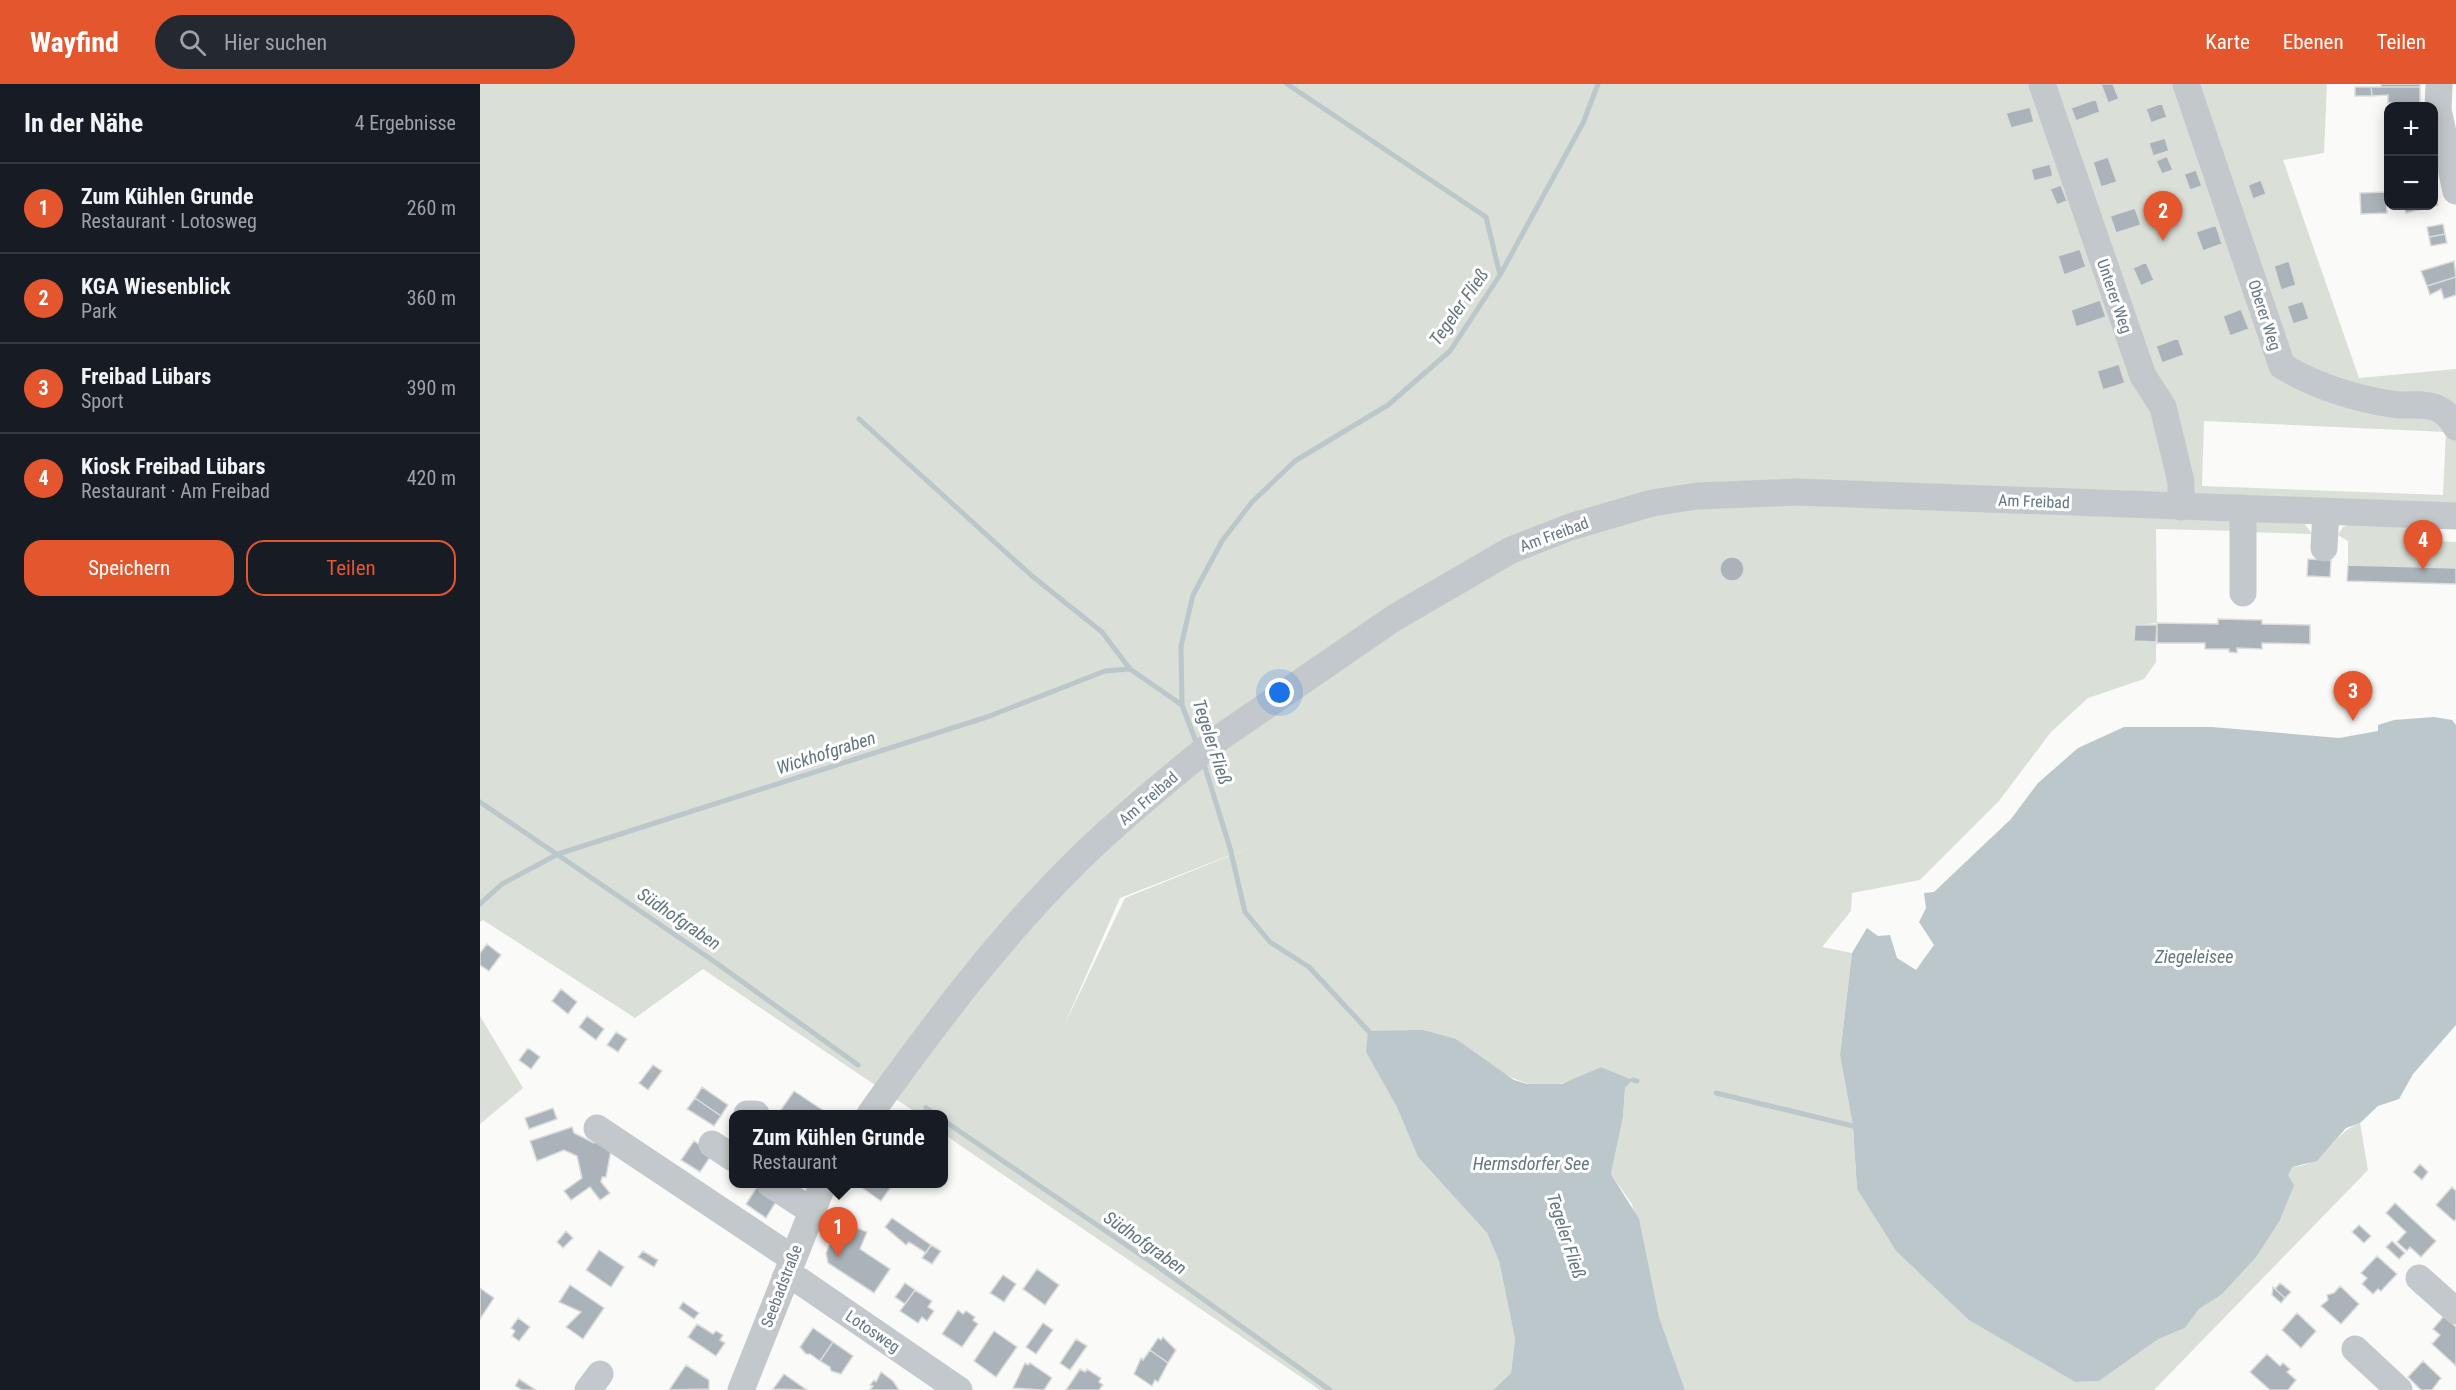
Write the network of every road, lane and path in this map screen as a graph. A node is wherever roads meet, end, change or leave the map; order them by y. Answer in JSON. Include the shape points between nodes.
{"nodes":[{"id":1,"x":2042,"y":84,"type":"edge"},
{"id":2,"x":2186,"y":84,"type":"edge"},
{"id":3,"x":2439,"y":84,"type":"edge"},
{"id":4,"x":2456,"y":191,"type":"edge"},
{"id":5,"x":2456,"y":427,"type":"edge"},
{"id":6,"x":2181,"y":507,"type":"junction"},
{"id":7,"x":2244,"y":508,"type":"junction"},
{"id":8,"x":2326,"y":511,"type":"junction"},
{"id":9,"x":2456,"y":516,"type":"edge"},
{"id":10,"x":2324,"y":548,"type":"dead end"},
{"id":11,"x":2243,"y":593,"type":"dead end"},
{"id":12,"x":873,"y":1110,"type":"edge"},
{"id":13,"x":597,"y":1128,"type":"dead end"},
{"id":14,"x":776,"y":1188,"type":"edge"},
{"id":15,"x":821,"y":1188,"type":"edge"},
{"id":16,"x":810,"y":1210,"type":"junction"},
{"id":17,"x":788,"y":1268,"type":"junction"},
{"id":18,"x":2419,"y":1278,"type":"dead end"},
{"id":19,"x":2456,"y":1311,"type":"edge"},
{"id":20,"x":2355,"y":1349,"type":"dead end"},
{"id":21,"x":741,"y":1390,"type":"edge"},
{"id":22,"x":959,"y":1390,"type":"edge"},
{"id":23,"x":2399,"y":1390,"type":"edge"}],
"edges":[{"from":1,"to":6,"type":"street","name":"Unterer Weg","via":[[2143,376],[2163,407],[2181,482]]},
{"from":2,"to":5,"type":"street","name":"Oberer Weg","via":[[2282,366],[2304,379],[2392,405],[2438,408]]},
{"from":3,"to":4,"type":"street","via":[[2438,110]]},
{"from":6,"to":7,"type":"street","name":"Am Freibad"},
{"from":6,"to":12,"type":"street","name":"Am Freibad","via":[[1796,492],[1697,496],[1652,503],[1511,549],[1394,618],[1192,760],[1076,862],[1027,915],[974,975]]},
{"from":7,"to":8,"type":"street","name":"Am Freibad"},
{"from":7,"to":11,"type":"street"},
{"from":8,"to":9,"type":"street","name":"Am Freibad"},
{"from":8,"to":10,"type":"street"},
{"from":13,"to":17,"type":"street","name":"Lotosweg"},
{"from":14,"to":16,"type":"street"},
{"from":15,"to":16,"type":"street","name":"Seebadstraße"},
{"from":16,"to":17,"type":"street","name":"Seebadstraße"},
{"from":17,"to":21,"type":"street","name":"Seebadstraße"},
{"from":17,"to":22,"type":"street","name":"Lotosweg","via":[[800,1281]]},
{"from":18,"to":19,"type":"street"},
{"from":20,"to":23,"type":"street"}]}
